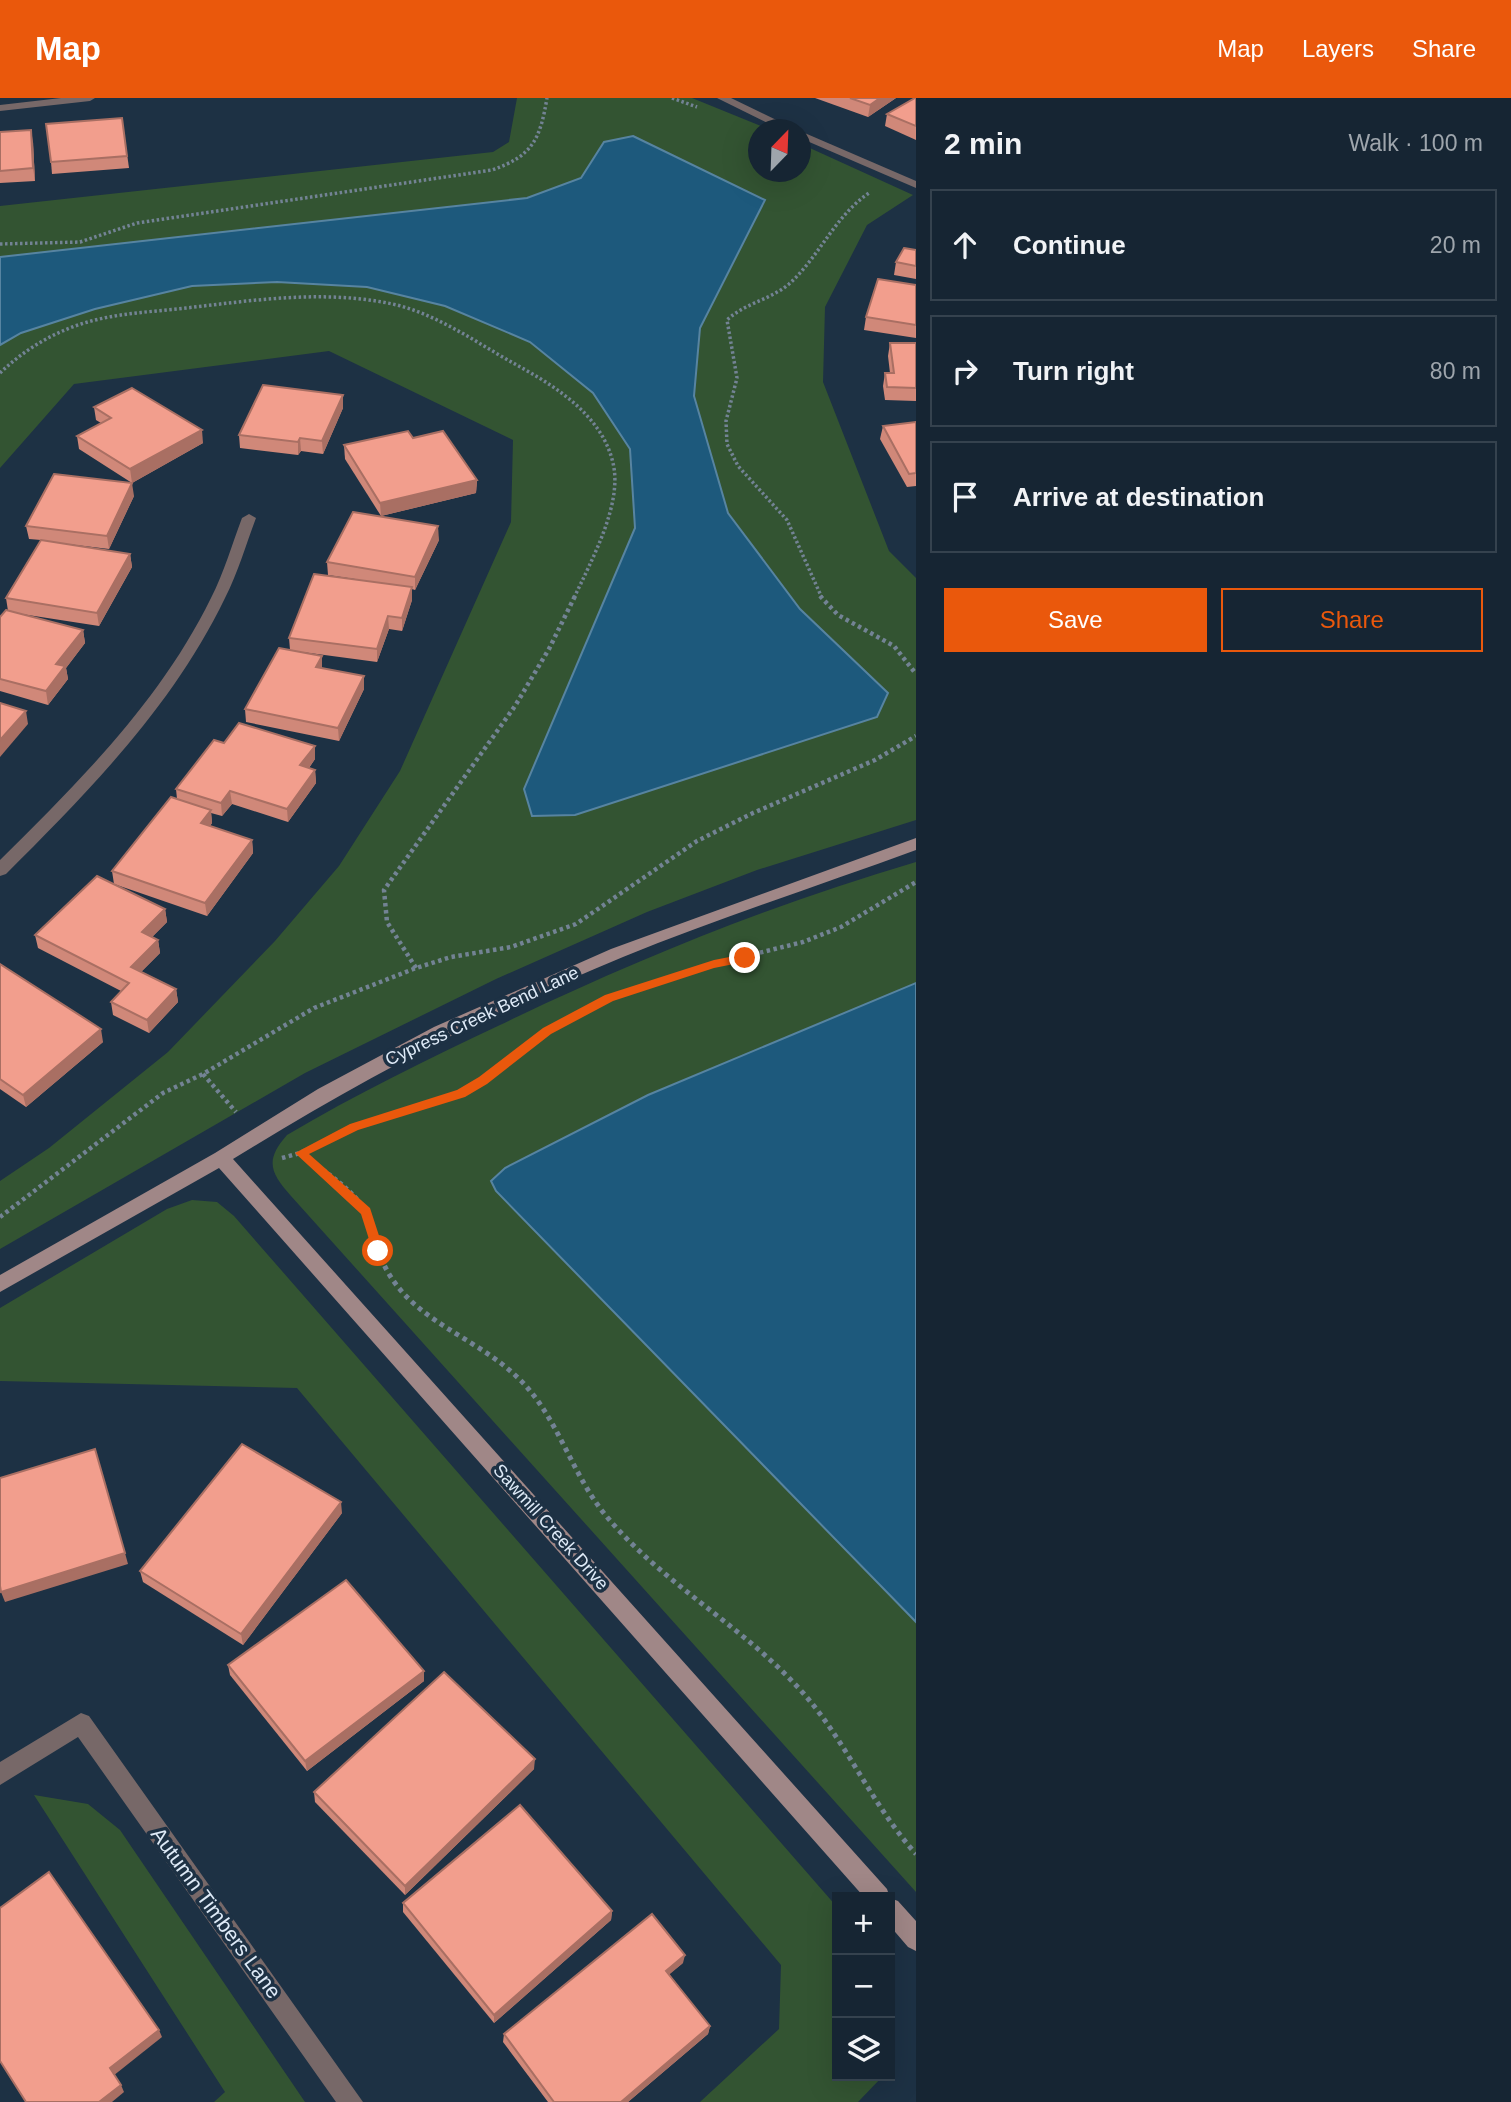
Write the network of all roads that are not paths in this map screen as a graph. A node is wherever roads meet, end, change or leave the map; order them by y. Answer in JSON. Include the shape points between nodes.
{"nodes":[{"id":1,"x":90,"y":98,"type":"edge"},
{"id":2,"x":722,"y":98,"type":"edge"},
{"id":3,"x":0,"y":108,"type":"edge"},
{"id":4,"x":768,"y":119,"type":"edge"},
{"id":5,"x":811,"y":139,"type":"edge"},
{"id":6,"x":916,"y":186,"type":"edge"},
{"id":7,"x":249,"y":518,"type":"dead end"},
{"id":8,"x":916,"y":845,"type":"edge"},
{"id":9,"x":0,"y":870,"type":"edge"},
{"id":10,"x":221,"y":1158,"type":"junction"},
{"id":11,"x":0,"y":1284,"type":"edge"},
{"id":12,"x":0,"y":1773,"type":"edge"},
{"id":13,"x":875,"y":1892,"type":"edge"},
{"id":14,"x":895,"y":1915,"type":"edge"},
{"id":15,"x":916,"y":1939,"type":"edge"},
{"id":16,"x":351,"y":2102,"type":"edge"}],
"edges":[{"from":1,"to":3,"type":"street"},
{"from":2,"to":4,"type":"street"},
{"from":5,"to":6,"type":"street"},
{"from":7,"to":9,"type":"street","via":[[219,597],[142,719],[74,797]]},
{"from":8,"to":10,"type":"street","name":"Cypress Creek Bend Lane","via":[[617,953],[452,1026],[324,1094]]},
{"from":10,"to":11,"type":"street","name":"Cypress Creek Bend Lane"},
{"from":10,"to":13,"type":"street","name":"Sawmill Creek Drive"},
{"from":12,"to":16,"type":"street","name":"Autumn Timbers Lane","via":[[80,1723]]},
{"from":14,"to":15,"type":"street"}]}
